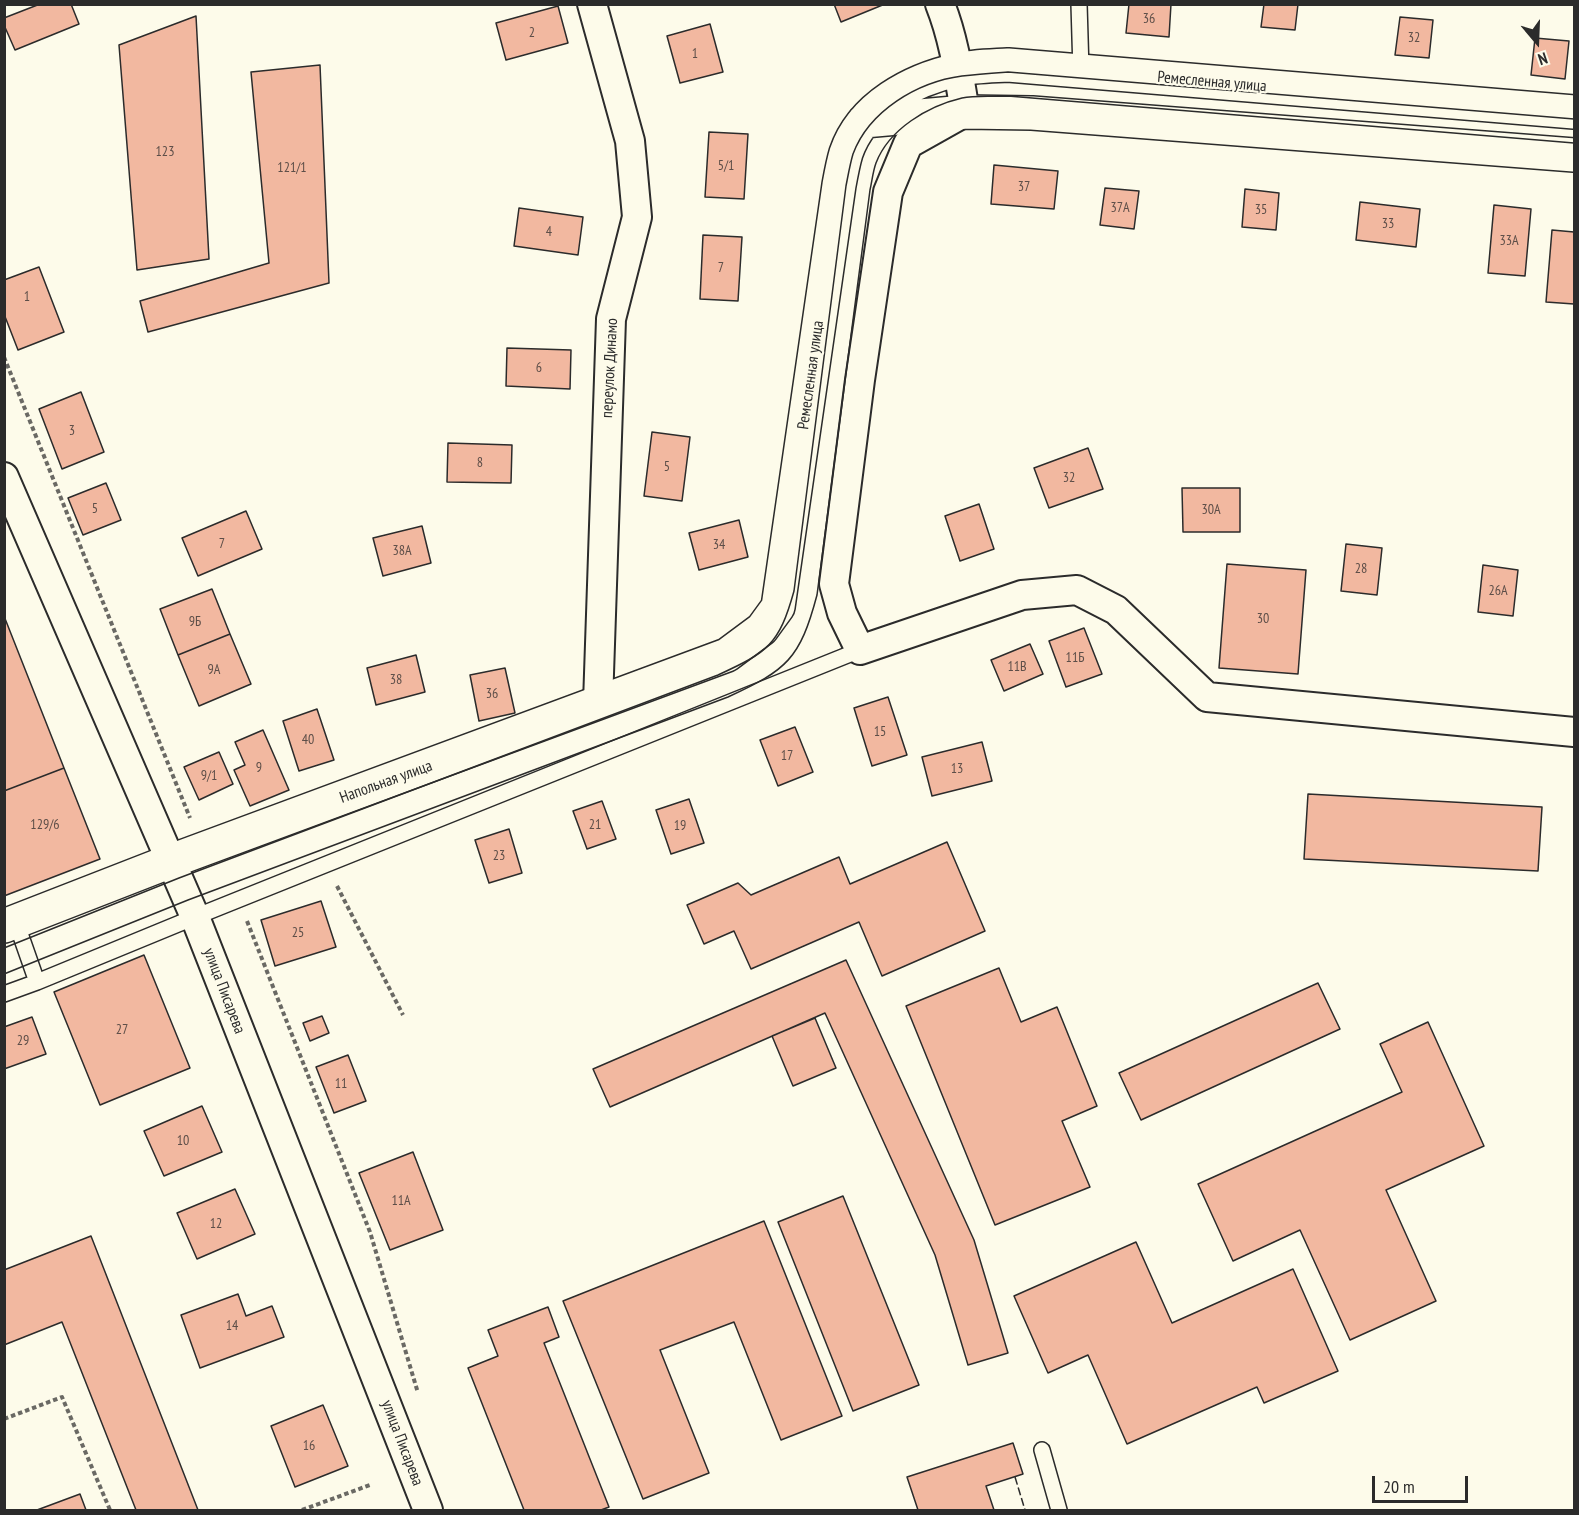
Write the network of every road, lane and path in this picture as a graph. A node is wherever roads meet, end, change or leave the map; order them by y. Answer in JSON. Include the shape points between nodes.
{"nodes":[{"id":1,"x":592,"y":4,"type":"edge"},
{"id":2,"x":940,"y":4,"type":"edge"},
{"id":3,"x":1079,"y":4,"type":"edge"},
{"id":4,"x":958,"y":69,"type":"junction"},
{"id":5,"x":1081,"y":71,"type":"junction"},
{"id":6,"x":965,"y":112,"type":"junction"},
{"id":7,"x":1575,"y":112,"type":"edge"},
{"id":8,"x":864,"y":121,"type":"junction"},
{"id":9,"x":1575,"y":155,"type":"edge"},
{"id":10,"x":4,"y":357,"type":"edge"},
{"id":11,"x":4,"y":477,"type":"edge"},
{"id":12,"x":762,"y":629,"type":"joint"},
{"id":13,"x":860,"y":650,"type":"junction"},
{"id":14,"x":598,"y":704,"type":"junction"},
{"id":15,"x":1575,"y":732,"type":"edge"},
{"id":16,"x":191,"y":819,"type":"dead end"},
{"id":17,"x":171,"y":861,"type":"junction"},
{"id":18,"x":336,"y":885,"type":"dead end"},
{"id":19,"x":195,"y":917,"type":"junction"},
{"id":20,"x":246,"y":920,"type":"dead end"},
{"id":21,"x":10,"y":924,"type":"edge"},
{"id":22,"x":37,"y":982,"type":"junction"},
{"id":23,"x":4,"y":994,"type":"edge"},
{"id":24,"x":403,"y":1015,"type":"dead end"},
{"id":25,"x":419,"y":1396,"type":"dead end"},
{"id":26,"x":4,"y":1419,"type":"edge"},
{"id":27,"x":1042,"y":1450,"type":"dead end"},
{"id":28,"x":370,"y":1485,"type":"dead end"},
{"id":29,"x":110,"y":1510,"type":"edge"},
{"id":30,"x":302,"y":1510,"type":"edge"},
{"id":31,"x":428,"y":1510,"type":"edge"},
{"id":32,"x":1059,"y":1510,"type":"edge"}],
"edges":[{"from":1,"to":14,"type":"street","name":"переулок Динамо","via":[[630,141],[637,217],[611,319]]},
{"from":2,"to":4,"type":"street"},
{"from":3,"to":5,"type":"lane"},
{"from":4,"to":5,"type":"street","name":"Ремесленная улица","via":[[1008,65]]},
{"from":4,"to":6,"type":"street"},
{"from":4,"to":8,"type":"street","name":"Ремесленная улица","via":[[922,80],[889,98]]},
{"from":5,"to":7,"type":"street","name":"Ремесленная улица"},
{"from":6,"to":8,"type":"street"},
{"from":6,"to":9,"type":"street","via":[[1032,113]]},
{"from":6,"to":13,"type":"street","via":[[908,144],[888,192],[834,584],[842,613]]},
{"from":8,"to":12,"type":"street","name":"Ремесленная улица","via":[[846,152],[839,185],[778,607]]},
{"from":10,"to":16,"type":"path"},
{"from":11,"to":17,"type":"street","name":"улица Писарева"},
{"from":12,"to":14,"type":"street","name":"Напольная улица","via":[[728,655]]},
{"from":13,"to":15,"type":"street","via":[[1022,595],[1077,590],[1116,610],[1207,697]]},
{"from":13,"to":19,"type":"lane"},
{"from":14,"to":17,"type":"street","name":"Напольная улица"},
{"from":17,"to":19,"type":"street","name":"улица Писарева"},
{"from":17,"to":21,"type":"street","name":"Напольная улица"},
{"from":18,"to":24,"type":"path"},
{"from":19,"to":22,"type":"lane"},
{"from":19,"to":31,"type":"street","name":"улица Писарева"},
{"from":20,"to":25,"type":"path","via":[[370,1232]]},
{"from":21,"to":22,"type":"lane"},
{"from":22,"to":23,"type":"lane"},
{"from":26,"to":29,"type":"path","via":[[62,1397]]},
{"from":27,"to":32,"type":"lane"},
{"from":28,"to":30,"type":"path"}]}
